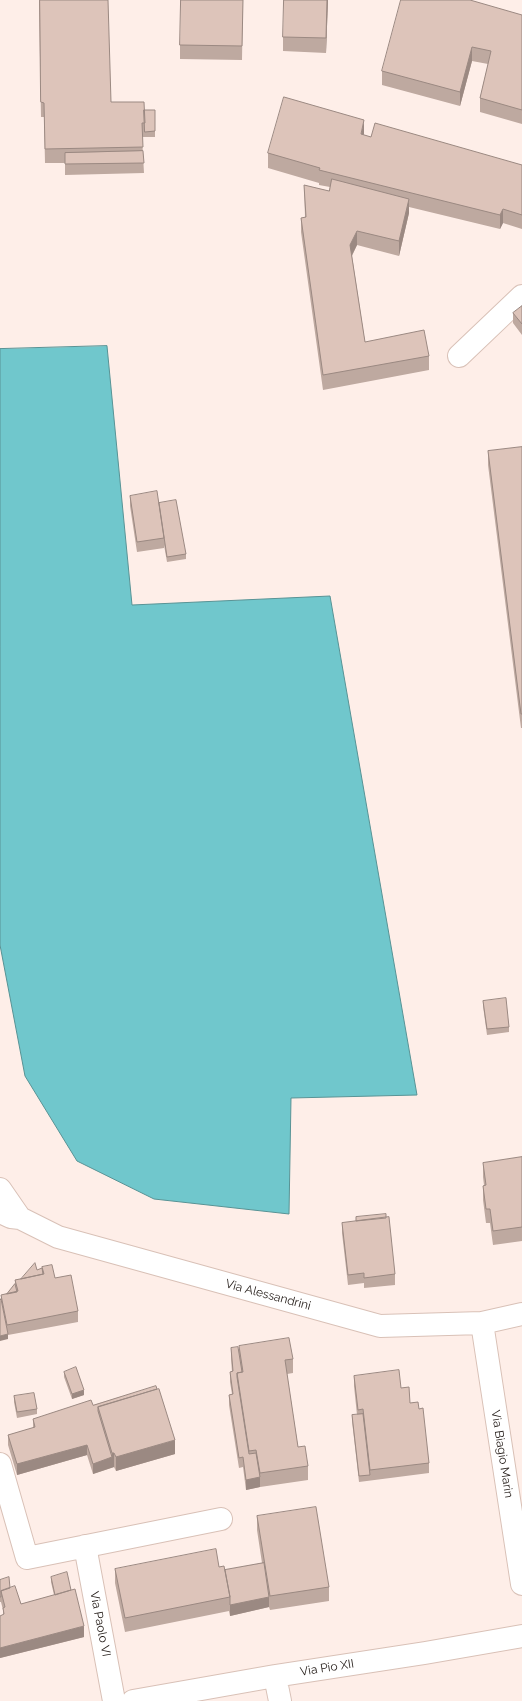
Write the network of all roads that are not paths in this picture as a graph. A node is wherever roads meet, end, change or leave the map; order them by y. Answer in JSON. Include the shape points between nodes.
{"nodes":[{"id":1,"x":522,"y":296,"type":"edge"},
{"id":2,"x":459,"y":356,"type":"dead end"},
{"id":3,"x":0,"y":1189,"type":"edge"},
{"id":4,"x":10,"y":1215,"type":"edge"},
{"id":5,"x":522,"y":1314,"type":"edge"},
{"id":6,"x":482,"y":1324,"type":"junction"},
{"id":7,"x":0,"y":1464,"type":"edge"},
{"id":8,"x":221,"y":1519,"type":"dead end"},
{"id":9,"x":85,"y":1546,"type":"junction"},
{"id":10,"x":522,"y":1584,"type":"edge"},
{"id":11,"x":522,"y":1636,"type":"edge"},
{"id":12,"x":275,"y":1676,"type":"junction"},
{"id":13,"x":114,"y":1701,"type":"edge"},
{"id":14,"x":133,"y":1701,"type":"edge"},
{"id":15,"x":280,"y":1701,"type":"edge"}],
"edges":[{"from":1,"to":2,"type":"street"},
{"from":3,"to":4,"type":"street","name":"Via Alessandrini"},
{"from":4,"to":6,"type":"street","name":"Via Alessandrini","via":[[58,1237],[380,1326]]},
{"from":5,"to":6,"type":"street","name":"Via Alessandrini"},
{"from":6,"to":10,"type":"street","name":"Via Biagio Marin"},
{"from":7,"to":9,"type":"street","via":[[27,1558]]},
{"from":8,"to":9,"type":"street"},
{"from":9,"to":13,"type":"street","name":"Via Paolo VI"},
{"from":11,"to":12,"type":"street","name":"Via Pio XII"},
{"from":12,"to":14,"type":"street","name":"Via Pio XII"},
{"from":12,"to":15,"type":"street"}]}
